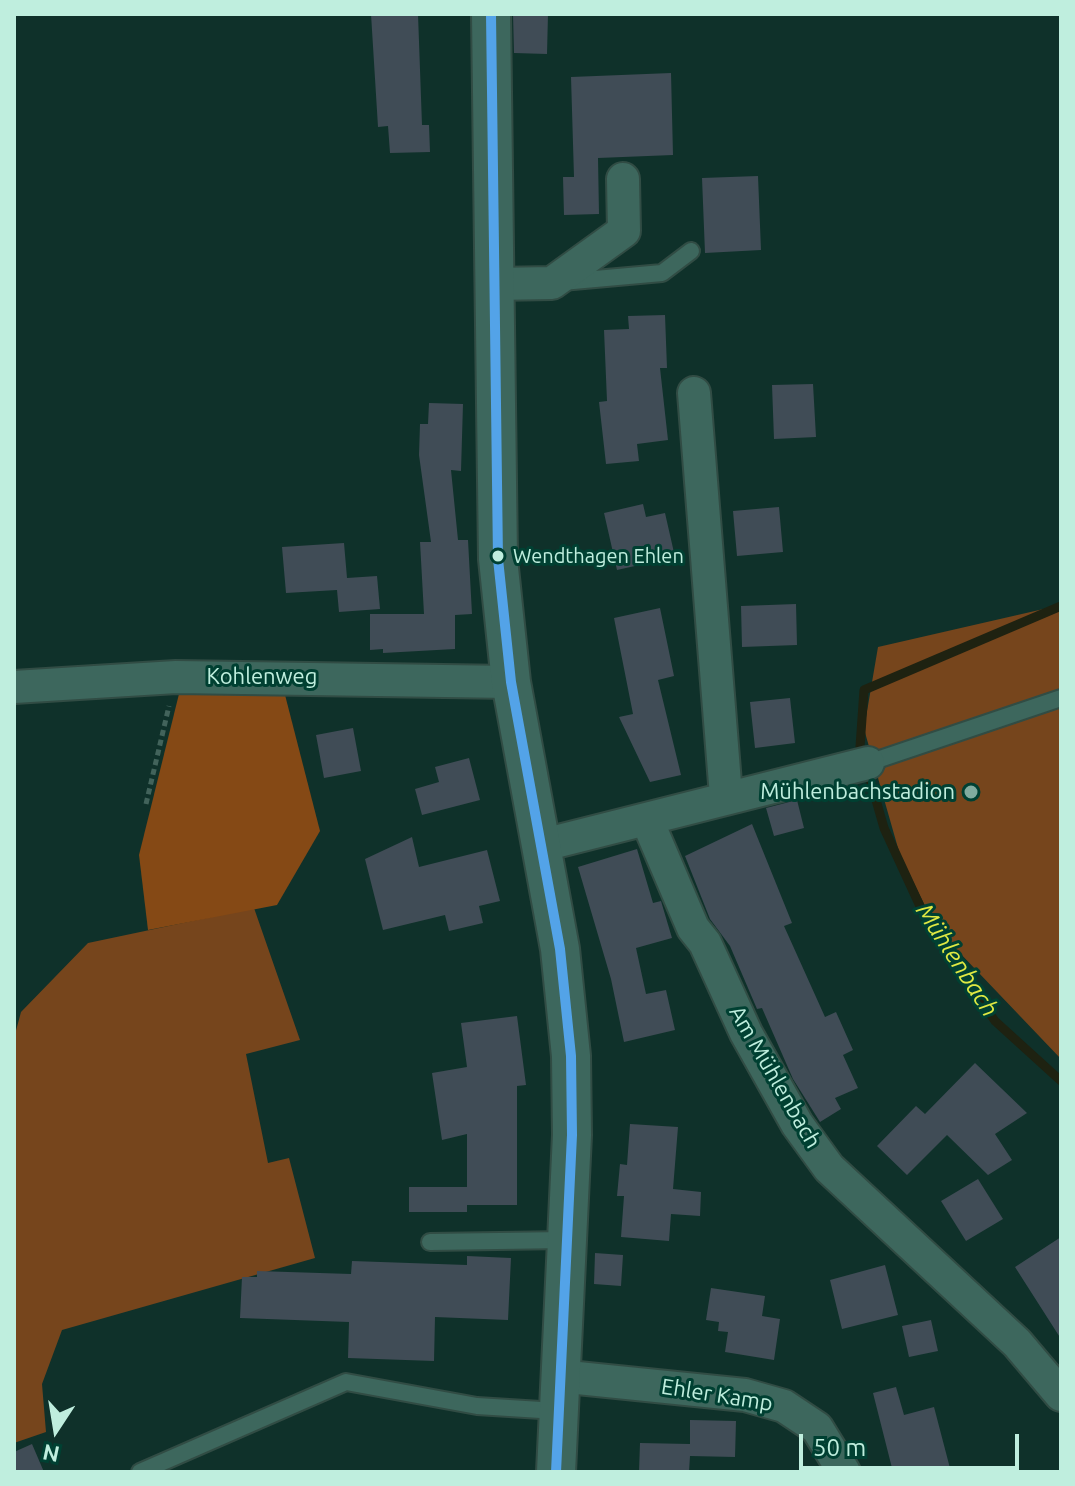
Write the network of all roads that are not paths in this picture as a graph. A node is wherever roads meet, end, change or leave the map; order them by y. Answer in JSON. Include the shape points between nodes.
{"nodes":[{"id":1,"x":491,"y":14,"type":"edge"},
{"id":2,"x":623,"y":179,"type":"dead end"},
{"id":3,"x":691,"y":251,"type":"dead end"},
{"id":4,"x":552,"y":283,"type":"junction"},
{"id":5,"x":494,"y":284,"type":"junction"},
{"id":6,"x":694,"y":393,"type":"dead end"},
{"id":7,"x":511,"y":682,"type":"junction"},
{"id":8,"x":14,"y":687,"type":"edge"},
{"id":9,"x":1061,"y":698,"type":"edge"},
{"id":10,"x":868,"y":763,"type":"joint"},
{"id":11,"x":726,"y":796,"type":"junction"},
{"id":12,"x":647,"y":820,"type":"junction"},
{"id":13,"x":543,"y":845,"type":"junction"},
{"id":14,"x":566,"y":1240,"type":"junction"},
{"id":15,"x":430,"y":1242,"type":"dead end"},
{"id":16,"x":558,"y":1394,"type":"junction"},
{"id":17,"x":1061,"y":1395,"type":"edge"},
{"id":18,"x":140,"y":1472,"type":"edge"},
{"id":19,"x":556,"y":1472,"type":"edge"},
{"id":20,"x":844,"y":1472,"type":"edge"}],
"edges":[{"from":1,"to":5,"type":"street"},
{"from":2,"to":4,"type":"street","via":[[624,231]]},
{"from":3,"to":4,"type":"lane","via":[[662,273]]},
{"from":4,"to":5,"type":"street"},
{"from":5,"to":7,"type":"street","via":[[498,559]]},
{"from":6,"to":11,"type":"street"},
{"from":7,"to":8,"type":"street","name":"Kohlenweg","via":[[176,677]]},
{"from":7,"to":13,"type":"street"},
{"from":9,"to":10,"type":"lane"},
{"from":10,"to":11,"type":"street"},
{"from":11,"to":12,"type":"street"},
{"from":12,"to":13,"type":"street"},
{"from":12,"to":17,"type":"street","name":"Am Mühlenbach","via":[[693,928],[797,1124],[829,1168],[1017,1343]]},
{"from":13,"to":14,"type":"street","via":[[571,1056]]},
{"from":14,"to":15,"type":"lane"},
{"from":14,"to":16,"type":"street"},
{"from":16,"to":18,"type":"lane","via":[[477,1406],[346,1382]]},
{"from":16,"to":19,"type":"street"},
{"from":16,"to":20,"type":"street","name":"Ehler Kamp","via":[[745,1395],[784,1406],[817,1428]]}]}
